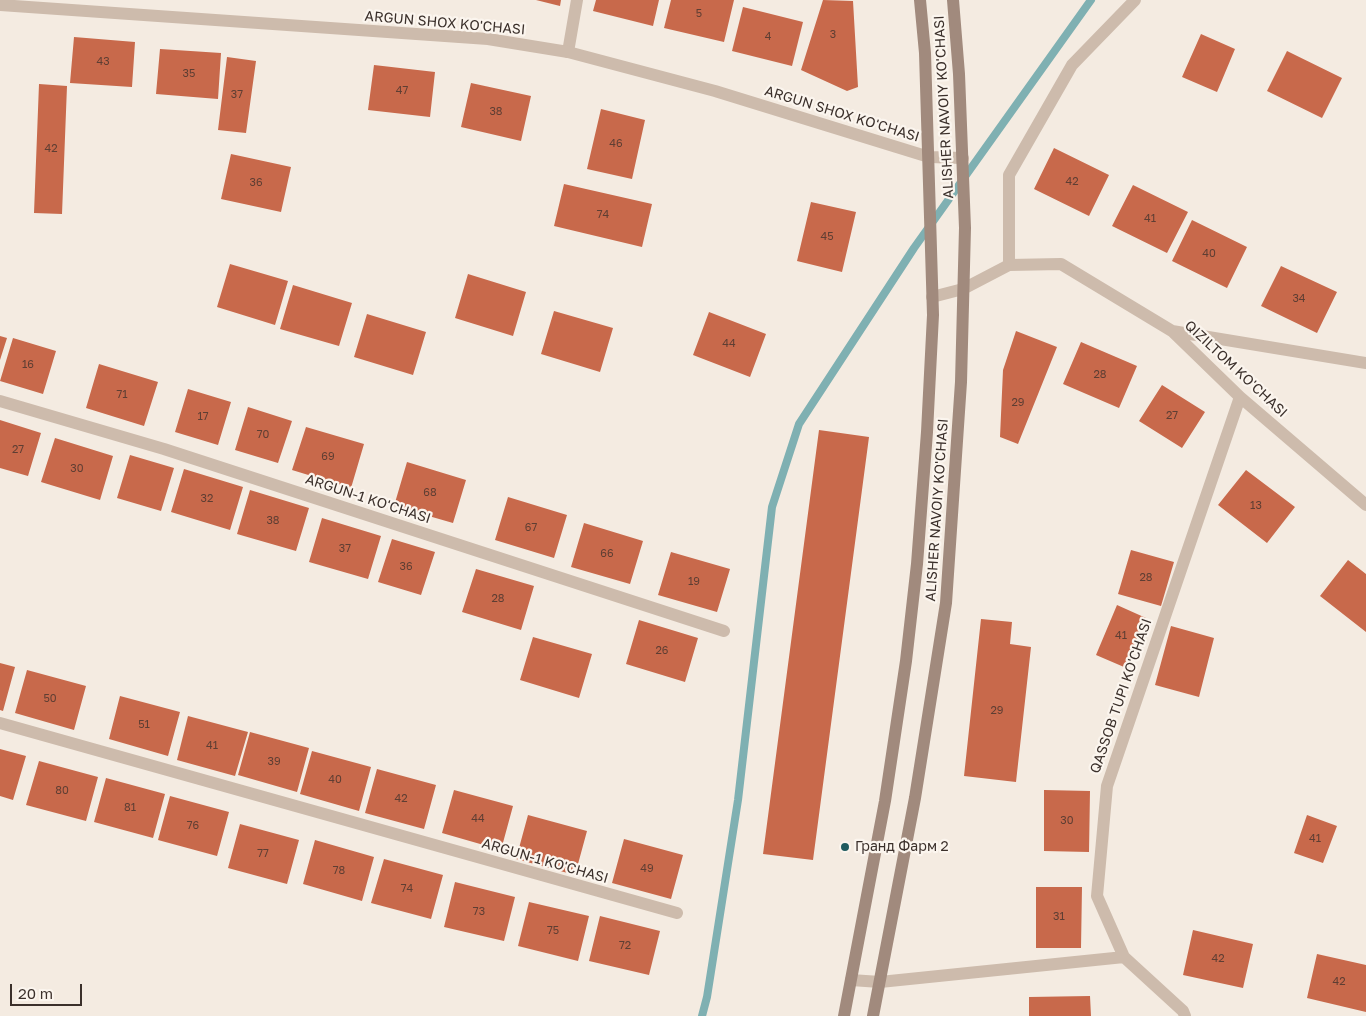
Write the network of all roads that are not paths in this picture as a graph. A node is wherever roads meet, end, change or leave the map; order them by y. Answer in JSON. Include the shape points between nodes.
{"nodes":[{"id":1,"x":577,"y":0,"type":"edge"},
{"id":2,"x":920,"y":0,"type":"edge"},
{"id":3,"x":953,"y":0,"type":"edge"},
{"id":4,"x":1135,"y":0,"type":"edge"},
{"id":5,"x":0,"y":5,"type":"edge"},
{"id":6,"x":568,"y":52,"type":"junction"},
{"id":7,"x":929,"y":157,"type":"junction"},
{"id":8,"x":963,"y":158,"type":"junction"},
{"id":9,"x":1009,"y":265,"type":"junction"},
{"id":10,"x":963,"y":289,"type":"junction"},
{"id":11,"x":932,"y":297,"type":"junction"},
{"id":12,"x":1172,"y":331,"type":"junction"},
{"id":13,"x":1366,"y":363,"type":"edge"},
{"id":14,"x":1240,"y":397,"type":"junction"},
{"id":15,"x":0,"y":401,"type":"edge"},
{"id":16,"x":1366,"y":505,"type":"edge"},
{"id":17,"x":724,"y":631,"type":"dead end"},
{"id":18,"x":0,"y":724,"type":"edge"},
{"id":19,"x":677,"y":913,"type":"dead end"},
{"id":20,"x":1124,"y":957,"type":"junction"},
{"id":21,"x":851,"y":980,"type":"junction"},
{"id":22,"x":880,"y":982,"type":"junction"},
{"id":23,"x":844,"y":1016,"type":"edge"},
{"id":24,"x":873,"y":1016,"type":"edge"},
{"id":25,"x":1185,"y":1016,"type":"edge"}],
"edges":[{"from":1,"to":6,"type":"street"},
{"from":2,"to":7,"type":"main road","name":"ALISHER NAVOIY KO'CHASI"},
{"from":3,"to":8,"type":"main road","name":"ALISHER NAVOIY KO'CHASI"},
{"from":4,"to":9,"type":"street","via":[[1072,65],[1009,175]]},
{"from":5,"to":6,"type":"street","name":"ARGUN SHOX KO'CHASI","via":[[488,39]]},
{"from":6,"to":7,"type":"street","name":"ARGUN SHOX KO'CHASI","via":[[716,91]]},
{"from":7,"to":8,"type":"street","name":"ARGUN SHOX KO'CHASI"},
{"from":7,"to":11,"type":"main road","name":"ALISHER NAVOIY KO'CHASI"},
{"from":8,"to":10,"type":"main road","name":"ALISHER NAVOIY KO'CHASI"},
{"from":9,"to":10,"type":"street","name":"QIZILTOM KO'CHASI"},
{"from":9,"to":12,"type":"street","name":"QIZILTOM KO'CHASI","via":[[1060,264]]},
{"from":10,"to":11,"type":"street","name":"QIZILTOM KO'CHASI"},
{"from":10,"to":22,"type":"main road","name":"ALISHER NAVOIY KO'CHASI","via":[[961,382],[946,603],[915,798]]},
{"from":11,"to":21,"type":"main road","name":"ALISHER NAVOIY KO'CHASI","via":[[927,432],[906,661],[885,801]]},
{"from":12,"to":13,"type":"street"},
{"from":12,"to":14,"type":"street","name":"QIZILTOM KO'CHASI"},
{"from":14,"to":16,"type":"street","name":"QIZILTOM KO'CHASI"},
{"from":14,"to":20,"type":"street","name":"QASSOB TUPI KO'CHASI","via":[[1107,786],[1098,896]]},
{"from":15,"to":17,"type":"street","name":"ARGUN-1 KO'CHASI","via":[[174,452]]},
{"from":18,"to":19,"type":"street","name":"ARGUN-1 KO'CHASI"},
{"from":20,"to":22,"type":"street"},
{"from":20,"to":25,"type":"street","name":"QASSOB TUPI KO'CHASI"},
{"from":21,"to":22,"type":"street"},
{"from":21,"to":23,"type":"main road","name":"ALISHER NAVOIY KO'CHASI"},
{"from":22,"to":24,"type":"main road","name":"ALISHER NAVOIY KO'CHASI"}]}
